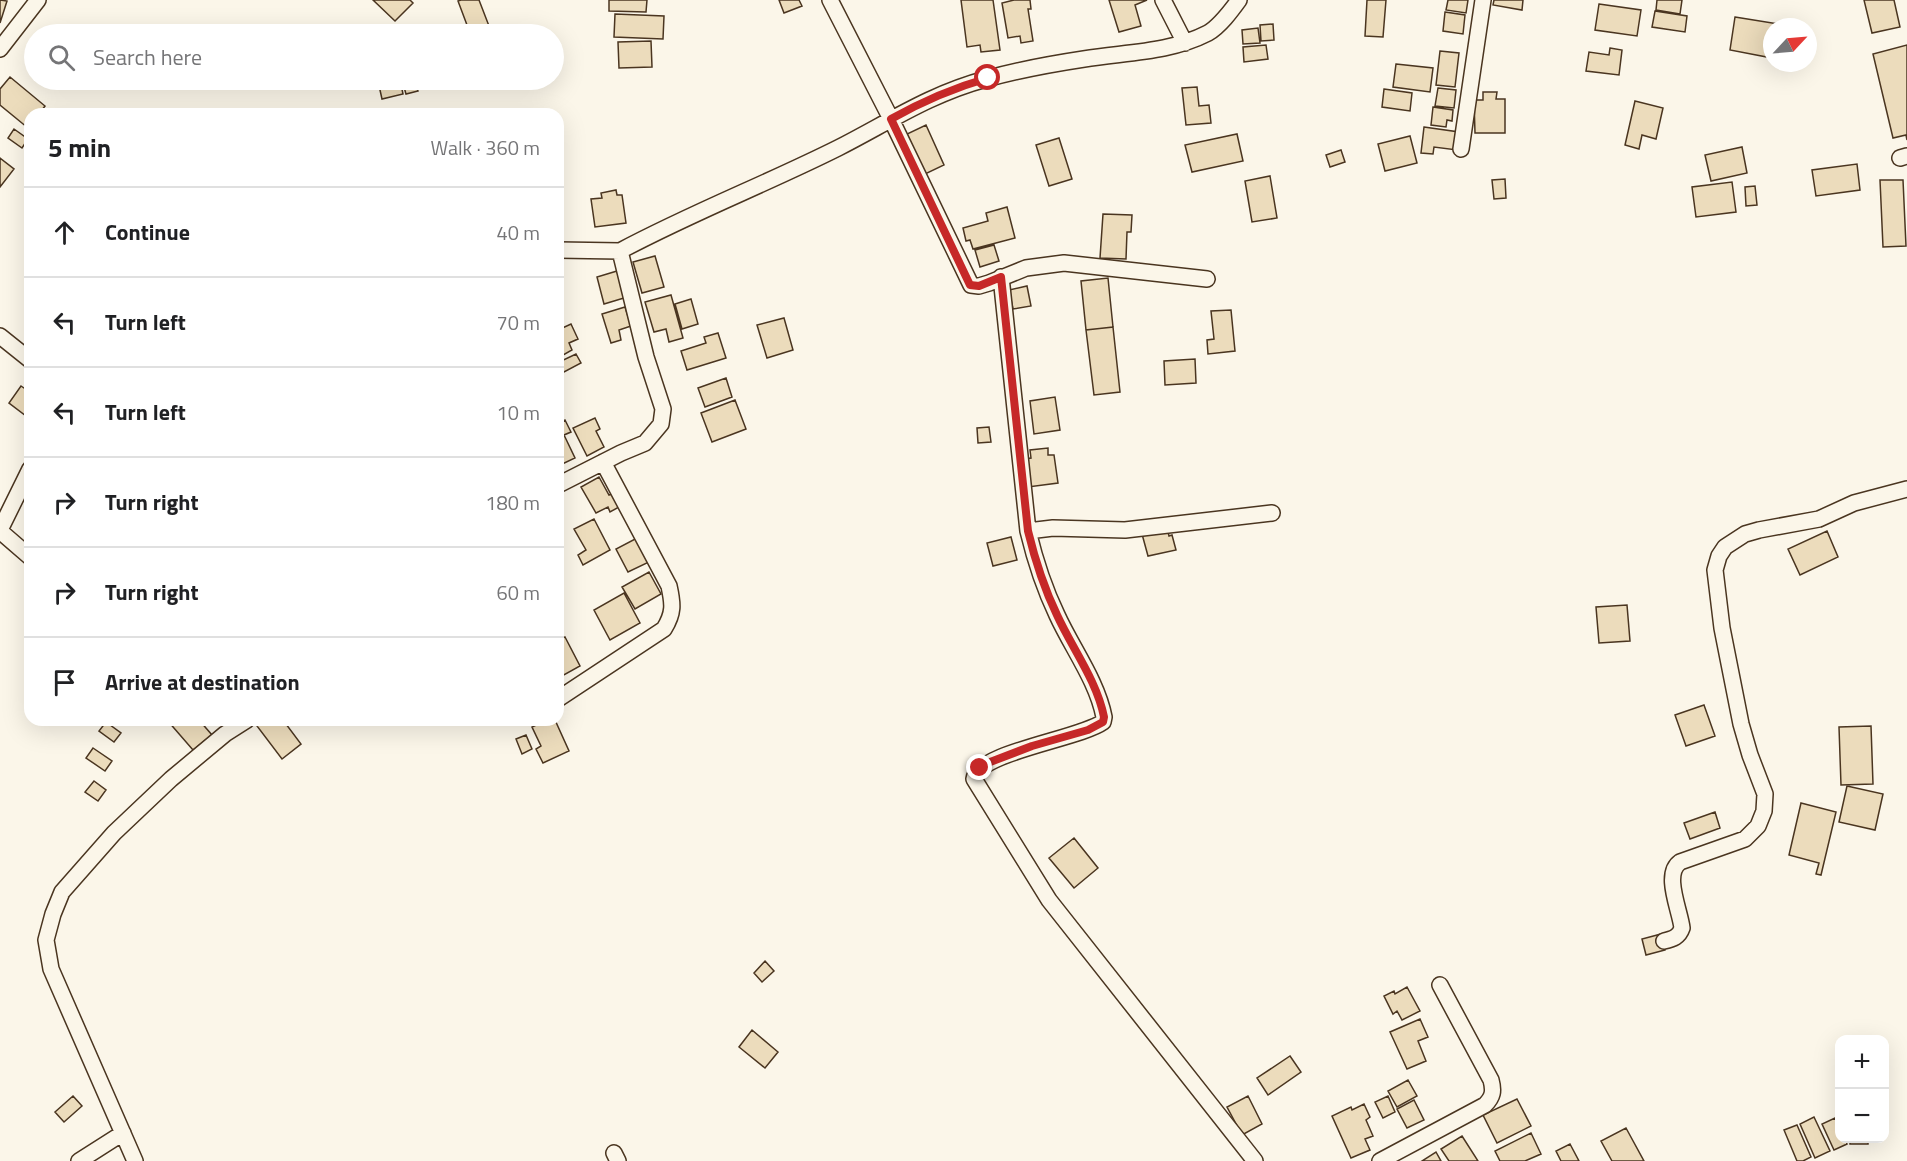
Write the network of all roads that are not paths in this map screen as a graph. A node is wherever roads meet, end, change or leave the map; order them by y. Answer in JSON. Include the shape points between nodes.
{"nodes":[{"id":1,"x":38,"y":0,"type":"edge"},
{"id":2,"x":830,"y":0,"type":"edge"},
{"id":3,"x":1163,"y":0,"type":"edge"},
{"id":4,"x":1239,"y":0,"type":"edge"},
{"id":5,"x":1483,"y":0,"type":"edge"},
{"id":6,"x":1185,"y":43,"type":"junction"},
{"id":7,"x":0,"y":49,"type":"edge"},
{"id":8,"x":891,"y":119,"type":"junction"},
{"id":9,"x":1461,"y":149,"type":"dead end"},
{"id":10,"x":564,"y":250,"type":"edge"},
{"id":11,"x":620,"y":251,"type":"junction"},
{"id":12,"x":1001,"y":277,"type":"junction"},
{"id":13,"x":1207,"y":279,"type":"dead end"},
{"id":14,"x":0,"y":336,"type":"edge"},
{"id":15,"x":24,"y":355,"type":"edge"},
{"id":16,"x":603,"y":462,"type":"junction"},
{"id":17,"x":24,"y":481,"type":"edge"},
{"id":18,"x":564,"y":482,"type":"edge"},
{"id":19,"x":1907,"y":489,"type":"edge"},
{"id":20,"x":1272,"y":513,"type":"dead end"},
{"id":21,"x":0,"y":531,"type":"edge"},
{"id":22,"x":1028,"y":531,"type":"junction"},
{"id":23,"x":24,"y":551,"type":"edge"},
{"id":24,"x":564,"y":695,"type":"edge"},
{"id":25,"x":238,"y":726,"type":"edge"},
{"id":26,"x":1664,"y":941,"type":"dead end"},
{"id":27,"x":1440,"y":985,"type":"dead end"},
{"id":28,"x":123,"y":1133,"type":"junction"},
{"id":29,"x":80,"y":1161,"type":"edge"},
{"id":30,"x":135,"y":1161,"type":"edge"},
{"id":31,"x":1255,"y":1161,"type":"edge"},
{"id":32,"x":1380,"y":1161,"type":"edge"}],
"edges":[{"from":1,"to":7,"type":"street"},
{"from":2,"to":8,"type":"street"},
{"from":3,"to":6,"type":"street"},
{"from":4,"to":6,"type":"street","via":[[1210,31]]},
{"from":5,"to":9,"type":"street"},
{"from":6,"to":8,"type":"street","via":[[988,78],[952,88]]},
{"from":8,"to":11,"type":"street"},
{"from":8,"to":12,"type":"street","via":[[970,285],[979,286]]},
{"from":10,"to":11,"type":"street"},
{"from":11,"to":16,"type":"street","via":[[663,409],[661,424],[645,443]]},
{"from":12,"to":13,"type":"street","via":[[1026,268],[1064,263]]},
{"from":12,"to":22,"type":"street"},
{"from":14,"to":15,"type":"street"},
{"from":16,"to":18,"type":"street"},
{"from":16,"to":24,"type":"street","via":[[669,586],[674,604],[672,617],[664,629]]},
{"from":17,"to":21,"type":"street"},
{"from":19,"to":26,"type":"street","via":[[1854,503],[1819,519],[1745,534],[1719,556],[1715,570],[1722,628],[1741,724],[1765,794],[1764,811],[1758,826],[1745,839],[1674,867],[1672,884],[1682,928],[1675,938]]},
{"from":20,"to":22,"type":"street","via":[[1125,530]]},
{"from":21,"to":23,"type":"street"},
{"from":22,"to":31,"type":"street","via":[[1035,560],[1093,686],[1103,722],[985,764],[974,779],[1049,900]]},
{"from":25,"to":28,"type":"street","via":[[171,779],[114,833],[62,892],[53,914],[46,940],[51,969]]},
{"from":27,"to":32,"type":"street","via":[[1491,1080],[1492,1098]]},
{"from":28,"to":29,"type":"street"},
{"from":28,"to":30,"type":"street"}]}
